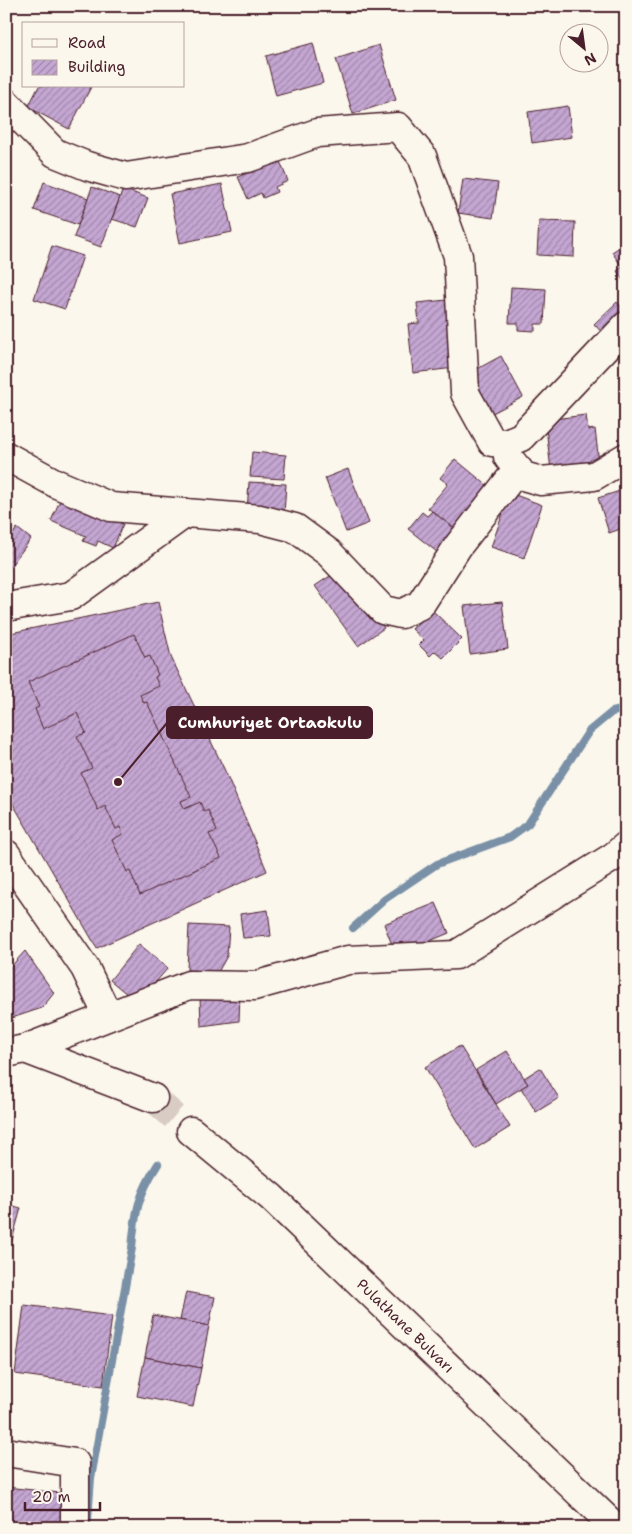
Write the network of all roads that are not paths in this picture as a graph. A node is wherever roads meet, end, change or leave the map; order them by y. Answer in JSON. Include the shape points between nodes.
{"nodes":[{"id":1,"x":6,"y":103,"type":"edge"},
{"id":2,"x":626,"y":326,"type":"edge"},
{"id":3,"x":492,"y":442,"type":"junction"},
{"id":4,"x":6,"y":456,"type":"edge"},
{"id":5,"x":626,"y":457,"type":"edge"},
{"id":6,"x":518,"y":469,"type":"junction"},
{"id":7,"x":186,"y":513,"type":"junction"},
{"id":8,"x":6,"y":607,"type":"edge"},
{"id":9,"x":626,"y":846,"type":"edge"},
{"id":10,"x":6,"y":854,"type":"edge"},
{"id":11,"x":108,"y":1016,"type":"junction"},
{"id":12,"x":16,"y":1051,"type":"edge"},
{"id":13,"x":153,"y":1098,"type":"tunnel mouth"},
{"id":14,"x":191,"y":1131,"type":"tunnel mouth"},
{"id":15,"x":6,"y":1452,"type":"edge"},
{"id":16,"x":75,"y":1528,"type":"edge"},
{"id":17,"x":616,"y":1528,"type":"edge"}],
"edges":[{"from":1,"to":3,"type":"street","via":[[55,153],[126,177],[248,158],[317,133],[398,127],[422,156],[458,256],[465,393]]},
{"from":2,"to":3,"type":"street","via":[[521,437],[506,443]]},
{"from":3,"to":6,"type":"street"},
{"from":4,"to":7,"type":"street","via":[[57,484],[111,507]]},
{"from":5,"to":6,"type":"street","via":[[594,476],[542,481],[523,476]]},
{"from":6,"to":7,"type":"street","via":[[458,546],[420,605],[401,614],[383,610],[329,553],[295,528],[260,519]]},
{"from":7,"to":8,"type":"street","via":[[71,596]]},
{"from":9,"to":11,"type":"street","via":[[456,955],[348,960],[254,986],[189,985]]},
{"from":10,"to":11,"type":"street","via":[[85,968]]},
{"from":11,"to":12,"type":"street"},
{"from":12,"to":13,"type":"street"},
{"from":14,"to":17,"type":"street","name":"Pulathane Bulvarı","via":[[271,1198]]},
{"from":15,"to":16,"type":"street","via":[[75,1464]]}]}
